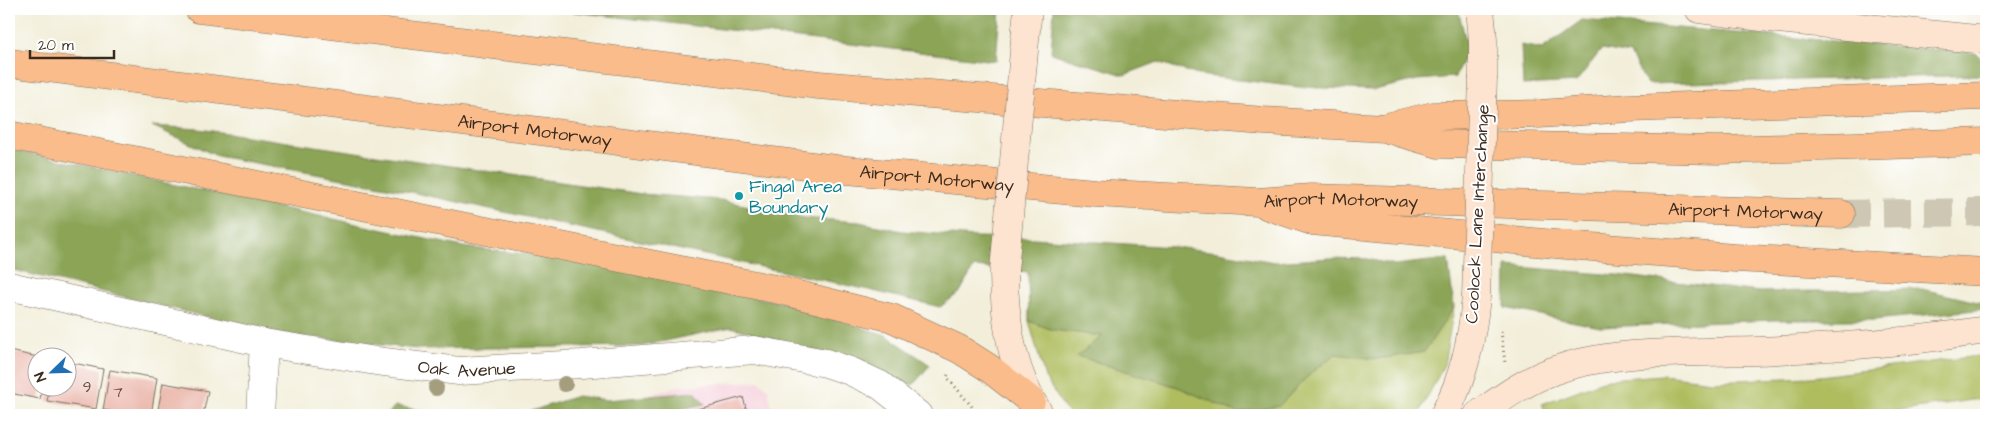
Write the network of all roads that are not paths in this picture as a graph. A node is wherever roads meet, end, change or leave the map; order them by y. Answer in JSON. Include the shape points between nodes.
{"nodes":[{"id":1,"x":199,"y":9,"type":"edge"},
{"id":2,"x":1480,"y":9,"type":"edge"},
{"id":3,"x":1699,"y":9,"type":"edge"},
{"id":4,"x":1027,"y":19,"type":"edge"},
{"id":5,"x":1986,"y":40,"type":"edge"},
{"id":6,"x":9,"y":63,"type":"edge"},
{"id":7,"x":1986,"y":96,"type":"edge"},
{"id":8,"x":1384,"y":128,"type":"junction"},
{"id":9,"x":9,"y":135,"type":"edge"},
{"id":10,"x":1986,"y":142,"type":"edge"},
{"id":11,"x":1257,"y":202,"type":"junction"},
{"id":12,"x":1841,"y":214,"type":"tunnel mouth"},
{"id":13,"x":1986,"y":272,"type":"edge"},
{"id":14,"x":9,"y":286,"type":"edge"},
{"id":15,"x":1986,"y":330,"type":"edge"},
{"id":16,"x":264,"y":343,"type":"junction"},
{"id":17,"x":1036,"y":408,"type":"edge"},
{"id":18,"x":260,"y":415,"type":"edge"},
{"id":19,"x":918,"y":415,"type":"edge"},
{"id":20,"x":1444,"y":415,"type":"edge"},
{"id":21,"x":1478,"y":415,"type":"edge"}],
"edges":[{"from":1,"to":8,"type":"highway","via":[[819,85]]},
{"from":2,"to":20,"type":"main road","name":"Coolock Lane Interchange","bridge":true,"via":[[1483,40],[1474,320],[1462,375]]},
{"from":3,"to":5,"type":"main road"},
{"from":4,"to":17,"type":"main road","bridge":true,"via":[[1004,271],[1004,307],[1011,344]]},
{"from":6,"to":11,"type":"highway","name":"Airport Motorway","via":[[836,169],[1095,193]]},
{"from":7,"to":8,"type":"highway","via":[[1433,116]]},
{"from":8,"to":10,"type":"highway","via":[[1439,144],[1650,149],[1787,149]]},
{"from":9,"to":17,"type":"highway","via":[[776,289],[892,318],[959,349],[989,368]]},
{"from":11,"to":12,"type":"highway","name":"Airport Motorway","via":[[1311,198]]},
{"from":11,"to":13,"type":"highway","via":[[1312,221],[1725,258]]},
{"from":14,"to":16,"type":"street","name":"Oak Avenue"},
{"from":15,"to":21,"type":"main road","via":[[1834,348],[1610,357],[1554,370],[1535,378]]},
{"from":16,"to":18,"type":"street"},
{"from":16,"to":19,"type":"street","name":"Oak Avenue","via":[[459,371],[754,350],[826,363],[850,371],[880,385]]}]}
